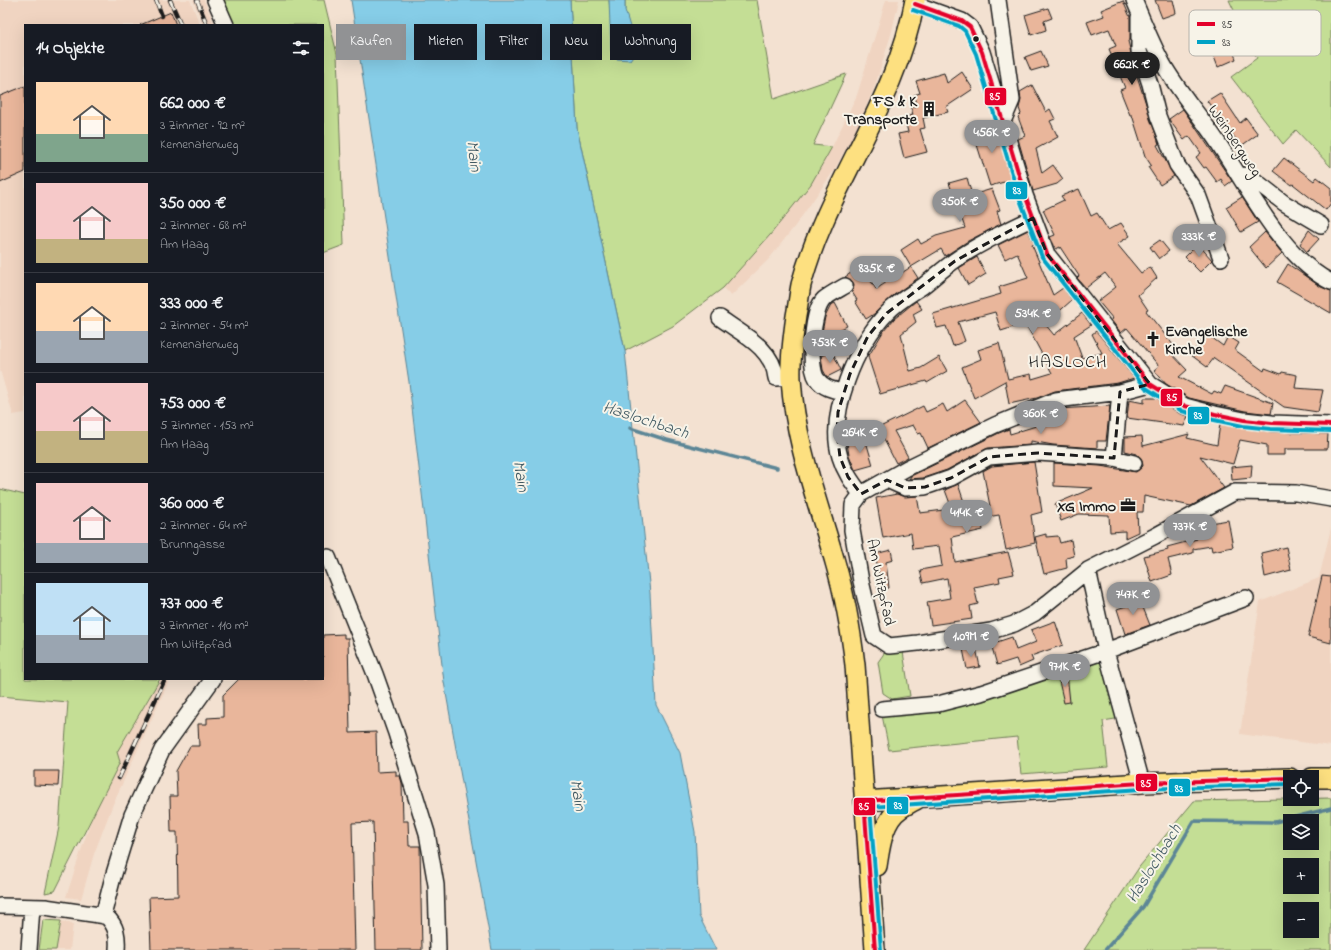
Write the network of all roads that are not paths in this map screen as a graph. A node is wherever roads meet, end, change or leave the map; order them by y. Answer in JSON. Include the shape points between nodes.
{"nodes":[{"id":1,"x":998,"y":0,"type":"edge"},
{"id":2,"x":217,"y":2,"type":"edge"},
{"id":3,"x":915,"y":2,"type":"edge"},
{"id":4,"x":1137,"y":6,"type":"edge"},
{"id":5,"x":226,"y":24,"type":"edge"},
{"id":6,"x":1004,"y":119,"type":"junction"},
{"id":7,"x":1239,"y":176,"type":"junction"},
{"id":8,"x":1033,"y":218,"type":"junction"},
{"id":9,"x":1321,"y":225,"type":"dead end"},
{"id":10,"x":1221,"y":258,"type":"dead end"},
{"id":11,"x":1331,"y":282,"type":"edge"},
{"id":12,"x":845,"y":286,"type":"dead end"},
{"id":13,"x":720,"y":318,"type":"dead end"},
{"id":14,"x":791,"y":377,"type":"junction"},
{"id":15,"x":1150,"y":384,"type":"junction"},
{"id":16,"x":843,"y":392,"type":"junction"},
{"id":17,"x":1120,"y":392,"type":"junction"},
{"id":18,"x":1331,"y":425,"type":"edge"},
{"id":19,"x":1114,"y":458,"type":"junction"},
{"id":20,"x":1134,"y":463,"type":"dead end"},
{"id":21,"x":887,"y":480,"type":"junction"},
{"id":22,"x":861,"y":494,"type":"junction"},
{"id":23,"x":1331,"y":498,"type":"edge"},
{"id":24,"x":328,"y":557,"type":"dead end"},
{"id":25,"x":1088,"y":570,"type":"junction"},
{"id":26,"x":1246,"y":598,"type":"dead end"},
{"id":27,"x":1106,"y":651,"type":"junction"},
{"id":28,"x":212,"y":680,"type":"edge"},
{"id":29,"x":882,"y":708,"type":"dead end"},
{"id":30,"x":1283,"y":778,"type":"edge"},
{"id":31,"x":1319,"y":778,"type":"edge"},
{"id":32,"x":1331,"y":778,"type":"edge"},
{"id":33,"x":1142,"y":783,"type":"junction"},
{"id":34,"x":920,"y":798,"type":"junction"},
{"id":35,"x":864,"y":801,"type":"junction"},
{"id":36,"x":872,"y":895,"type":"junction"},
{"id":37,"x":0,"y":906,"type":"edge"},
{"id":38,"x":39,"y":907,"type":"junction"},
{"id":39,"x":100,"y":915,"type":"junction"},
{"id":40,"x":29,"y":950,"type":"edge"},
{"id":41,"x":117,"y":950,"type":"edge"},
{"id":42,"x":438,"y":950,"type":"edge"},
{"id":43,"x":875,"y":950,"type":"edge"}],
"edges":[{"from":1,"to":6,"type":"street","via":[[1012,100]]},
{"from":2,"to":5,"type":"street"},
{"from":3,"to":6,"type":"street","via":[[962,21],[970,27],[982,52]]},
{"from":3,"to":14,"type":"main road","via":[[901,55],[880,107],[828,213],[812,252],[801,286],[793,337]]},
{"from":4,"to":7,"type":"street","name":"Weinbergweg","via":[[1164,64]]},
{"from":4,"to":10,"type":"street","via":[[1140,51],[1158,116],[1177,165],[1198,195]]},
{"from":6,"to":8,"type":"street"},
{"from":7,"to":9,"type":"street","via":[[1247,175],[1284,203]]},
{"from":7,"to":11,"type":"street","name":"Weinbergweg","via":[[1287,245],[1303,263]]},
{"from":8,"to":15,"type":"street","via":[[1047,254]]},
{"from":8,"to":16,"type":"street","via":[[1005,231],[955,261],[887,313],[868,336]]},
{"from":12,"to":16,"type":"street","via":[[823,299],[818,308],[811,356],[816,378],[825,388]]},
{"from":13,"to":14,"type":"street","via":[[765,351],[775,368],[776,378]]},
{"from":14,"to":35,"type":"main road","via":[[795,416],[806,465],[836,564],[851,632]]},
{"from":15,"to":17,"type":"street"},
{"from":15,"to":18,"type":"street","via":[[1185,406],[1215,414],[1272,423]]},
{"from":16,"to":22,"type":"street","via":[[837,425],[840,457],[848,477]]},
{"from":17,"to":19,"type":"street"},
{"from":17,"to":21,"type":"street","via":[[1056,400],[989,428]]},
{"from":19,"to":20,"type":"street"},
{"from":19,"to":21,"type":"street","via":[[1038,453],[989,457],[951,478],[925,487],[905,488]]},
{"from":21,"to":22,"type":"street"},
{"from":22,"to":25,"type":"street","name":"Am Witzpfad","via":[[852,505],[852,530],[861,582],[874,636],[889,646],[991,631],[1014,624],[1035,613]]},
{"from":23,"to":25,"type":"street","name":"Am Witzpfad","via":[[1296,493],[1235,492]]},
{"from":24,"to":42,"type":"street","via":[[380,689],[428,833],[436,884]]},
{"from":25,"to":27,"type":"street"},
{"from":26,"to":27,"type":"street"},
{"from":27,"to":29,"type":"street","via":[[981,693],[938,704]]},
{"from":27,"to":33,"type":"street"},
{"from":28,"to":39,"type":"street","via":[[162,750],[132,815]]},
{"from":30,"to":33,"type":"main road"},
{"from":31,"to":32,"type":"main road"},
{"from":33,"to":34,"type":"main road"},
{"from":34,"to":35,"type":"main road"},
{"from":34,"to":36,"type":"main road","via":[[899,809],[888,824],[880,842]]},
{"from":35,"to":36,"type":"main road"},
{"from":36,"to":43,"type":"main road"},
{"from":37,"to":38,"type":"street"},
{"from":38,"to":39,"type":"street"},
{"from":38,"to":40,"type":"street"},
{"from":39,"to":41,"type":"street","via":[[110,920],[115,927],[118,937]]}]}
